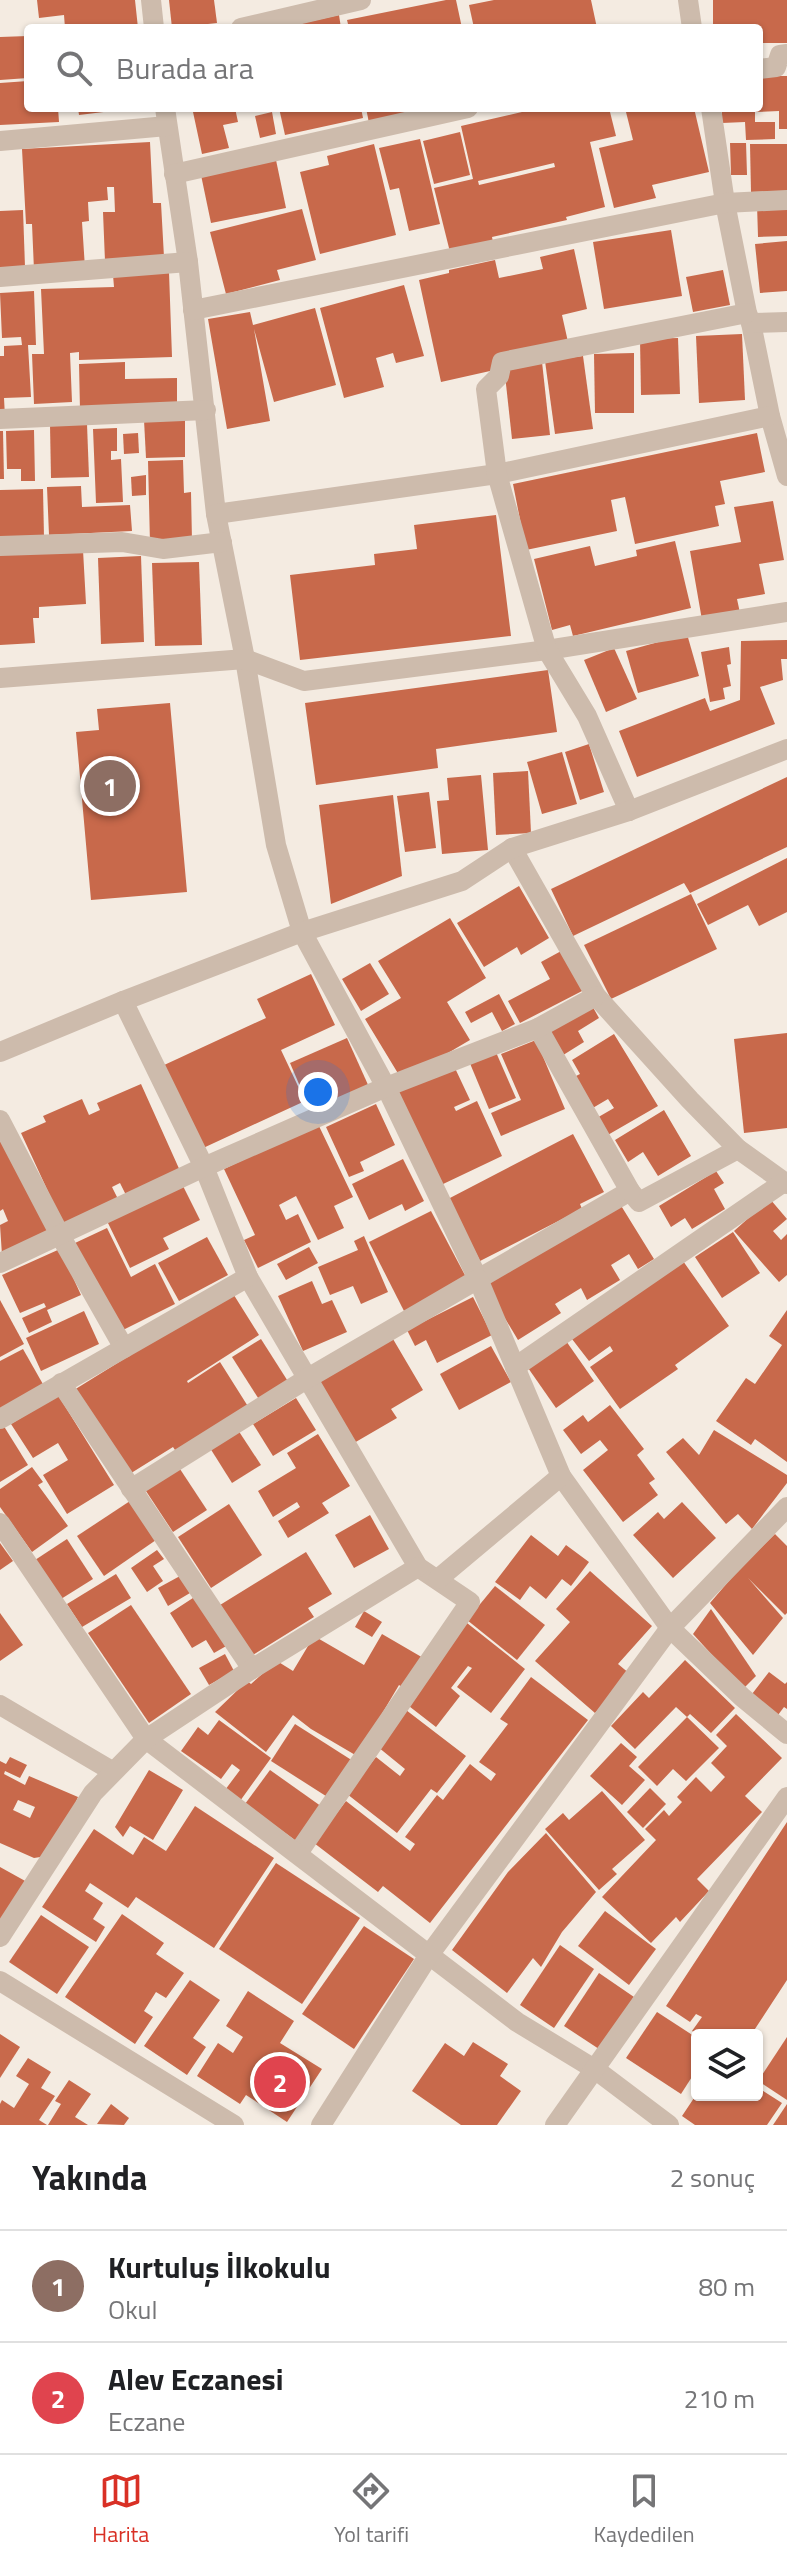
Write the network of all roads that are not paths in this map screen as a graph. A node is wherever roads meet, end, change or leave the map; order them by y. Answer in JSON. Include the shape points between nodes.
{"nodes":[{"id":1,"x":151,"y":0,"type":"edge"},
{"id":2,"x":361,"y":0,"type":"edge"},
{"id":3,"x":688,"y":0,"type":"edge"},
{"id":4,"x":154,"y":24,"type":"edge"},
{"id":5,"x":258,"y":24,"type":"edge"},
{"id":6,"x":691,"y":24,"type":"edge"},
{"id":7,"x":787,"y":54,"type":"edge"},
{"id":8,"x":763,"y":69,"type":"edge"},
{"id":9,"x":450,"y":112,"type":"edge"},
{"id":10,"x":712,"y":112,"type":"edge"},
{"id":11,"x":166,"y":117,"type":"edge"},
{"id":12,"x":0,"y":141,"type":"edge"},
{"id":13,"x":174,"y":174,"type":"junction"},
{"id":14,"x":787,"y":200,"type":"edge"},
{"id":15,"x":725,"y":203,"type":"junction"},
{"id":16,"x":188,"y":262,"type":"junction"},
{"id":17,"x":0,"y":277,"type":"edge"},
{"id":18,"x":193,"y":310,"type":"junction"},
{"id":19,"x":749,"y":318,"type":"junction"},
{"id":20,"x":787,"y":322,"type":"edge"},
{"id":21,"x":206,"y":410,"type":"junction"},
{"id":22,"x":770,"y":416,"type":"junction"},
{"id":23,"x":0,"y":419,"type":"edge"},
{"id":24,"x":784,"y":455,"type":"edge"},
{"id":25,"x":497,"y":474,"type":"junction"},
{"id":26,"x":787,"y":476,"type":"edge"},
{"id":27,"x":216,"y":514,"type":"junction"},
{"id":28,"x":222,"y":542,"type":"junction"},
{"id":29,"x":0,"y":546,"type":"edge"},
{"id":30,"x":787,"y":612,"type":"edge"},
{"id":31,"x":547,"y":650,"type":"junction"},
{"id":32,"x":245,"y":659,"type":"junction"},
{"id":33,"x":0,"y":678,"type":"edge"},
{"id":34,"x":787,"y":749,"type":"edge"},
{"id":35,"x":629,"y":811,"type":"junction"},
{"id":36,"x":512,"y":848,"type":"junction"},
{"id":37,"x":302,"y":932,"type":"junction"},
{"id":38,"x":596,"y":996,"type":"junction"},
{"id":39,"x":123,"y":1001,"type":"junction"},
{"id":40,"x":538,"y":1028,"type":"junction"},
{"id":41,"x":0,"y":1052,"type":"edge"},
{"id":42,"x":386,"y":1087,"type":"junction"},
{"id":43,"x":0,"y":1120,"type":"edge"},
{"id":44,"x":738,"y":1149,"type":"junction"},
{"id":45,"x":204,"y":1167,"type":"junction"},
{"id":46,"x":786,"y":1183,"type":"edge"},
{"id":47,"x":630,"y":1191,"type":"junction"},
{"id":48,"x":61,"y":1237,"type":"junction"},
{"id":49,"x":0,"y":1263,"type":"edge"},
{"id":50,"x":248,"y":1277,"type":"junction"},
{"id":51,"x":478,"y":1279,"type":"junction"},
{"id":52,"x":124,"y":1348,"type":"junction"},
{"id":53,"x":515,"y":1367,"type":"junction"},
{"id":54,"x":308,"y":1378,"type":"junction"},
{"id":55,"x":61,"y":1383,"type":"junction"},
{"id":56,"x":0,"y":1419,"type":"edge"},
{"id":57,"x":561,"y":1476,"type":"junction"},
{"id":58,"x":131,"y":1489,"type":"junction"},
{"id":59,"x":787,"y":1507,"type":"edge"},
{"id":60,"x":0,"y":1523,"type":"edge"},
{"id":61,"x":418,"y":1567,"type":"junction"},
{"id":62,"x":438,"y":1579,"type":"junction"},
{"id":63,"x":670,"y":1628,"type":"junction"},
{"id":64,"x":252,"y":1669,"type":"junction"},
{"id":65,"x":0,"y":1705,"type":"edge"},
{"id":66,"x":787,"y":1734,"type":"edge"},
{"id":67,"x":146,"y":1739,"type":"junction"},
{"id":68,"x":112,"y":1771,"type":"junction"},
{"id":69,"x":787,"y":1797,"type":"edge"},
{"id":70,"x":298,"y":1853,"type":"junction"},
{"id":71,"x":0,"y":1937,"type":"edge"},
{"id":72,"x":429,"y":1955,"type":"junction"},
{"id":73,"x":0,"y":1981,"type":"edge"},
{"id":74,"x":596,"y":2070,"type":"junction"},
{"id":75,"x":234,"y":2125,"type":"edge"},
{"id":76,"x":321,"y":2125,"type":"edge"},
{"id":77,"x":555,"y":2125,"type":"edge"},
{"id":78,"x":669,"y":2125,"type":"edge"}],
"edges":[{"from":1,"to":4,"type":"street"},
{"from":2,"to":5,"type":"street"},
{"from":3,"to":6,"type":"street"},
{"from":7,"to":8,"type":"street","via":[[780,55],[776,67]]},
{"from":9,"to":13,"type":"street"},
{"from":10,"to":15,"type":"street"},
{"from":11,"to":12,"type":"street"},
{"from":11,"to":13,"type":"street"},
{"from":13,"to":16,"type":"street"},
{"from":14,"to":15,"type":"street"},
{"from":15,"to":18,"type":"street"},
{"from":15,"to":19,"type":"street"},
{"from":16,"to":17,"type":"street"},
{"from":16,"to":18,"type":"street"},
{"from":18,"to":21,"type":"street"},
{"from":19,"to":20,"type":"street"},
{"from":19,"to":22,"type":"street"},
{"from":19,"to":25,"type":"street","via":[[502,362],[499,376],[486,389]]},
{"from":21,"to":23,"type":"street"},
{"from":21,"to":27,"type":"street"},
{"from":22,"to":24,"type":"street"},
{"from":22,"to":25,"type":"street"},
{"from":24,"to":26,"type":"street"},
{"from":25,"to":27,"type":"street"},
{"from":25,"to":31,"type":"street"},
{"from":27,"to":28,"type":"street"},
{"from":28,"to":29,"type":"street","via":[[163,549],[122,542]]},
{"from":28,"to":32,"type":"street"},
{"from":30,"to":31,"type":"street"},
{"from":31,"to":32,"type":"street","via":[[304,681]]},
{"from":31,"to":35,"type":"street","via":[[587,716]]},
{"from":32,"to":33,"type":"street"},
{"from":32,"to":37,"type":"street","via":[[276,845]]},
{"from":34,"to":35,"type":"street"},
{"from":35,"to":36,"type":"street"},
{"from":36,"to":37,"type":"street","via":[[462,881]]},
{"from":36,"to":38,"type":"street"},
{"from":37,"to":39,"type":"street"},
{"from":37,"to":42,"type":"street"},
{"from":38,"to":40,"type":"street"},
{"from":38,"to":44,"type":"street"},
{"from":39,"to":41,"type":"street"},
{"from":39,"to":45,"type":"street"},
{"from":40,"to":42,"type":"street"},
{"from":40,"to":47,"type":"street"},
{"from":42,"to":45,"type":"street"},
{"from":42,"to":51,"type":"street"},
{"from":43,"to":48,"type":"street"},
{"from":44,"to":46,"type":"street"},
{"from":44,"to":47,"type":"street","via":[[639,1202]]},
{"from":45,"to":48,"type":"street"},
{"from":45,"to":50,"type":"street"},
{"from":46,"to":53,"type":"street"},
{"from":47,"to":51,"type":"street"},
{"from":48,"to":49,"type":"street"},
{"from":48,"to":52,"type":"street"},
{"from":50,"to":52,"type":"street"},
{"from":50,"to":54,"type":"street"},
{"from":51,"to":53,"type":"street"},
{"from":51,"to":54,"type":"street"},
{"from":52,"to":55,"type":"street"},
{"from":53,"to":57,"type":"street"},
{"from":54,"to":58,"type":"street"},
{"from":54,"to":61,"type":"street"},
{"from":55,"to":56,"type":"street"},
{"from":55,"to":58,"type":"street"},
{"from":57,"to":62,"type":"street"},
{"from":57,"to":63,"type":"street"},
{"from":58,"to":64,"type":"street"},
{"from":59,"to":63,"type":"street"},
{"from":60,"to":67,"type":"street"},
{"from":61,"to":62,"type":"street"},
{"from":61,"to":64,"type":"street"},
{"from":62,"to":70,"type":"street","via":[[470,1602]]},
{"from":63,"to":66,"type":"street"},
{"from":63,"to":72,"type":"street"},
{"from":64,"to":67,"type":"street"},
{"from":65,"to":68,"type":"street"},
{"from":67,"to":68,"type":"street"},
{"from":67,"to":70,"type":"street"},
{"from":68,"to":71,"type":"street"},
{"from":69,"to":74,"type":"street"},
{"from":70,"to":72,"type":"street"},
{"from":72,"to":74,"type":"street","via":[[517,2022]]},
{"from":72,"to":76,"type":"street"},
{"from":73,"to":75,"type":"street"},
{"from":74,"to":77,"type":"street"},
{"from":74,"to":78,"type":"street"}]}
